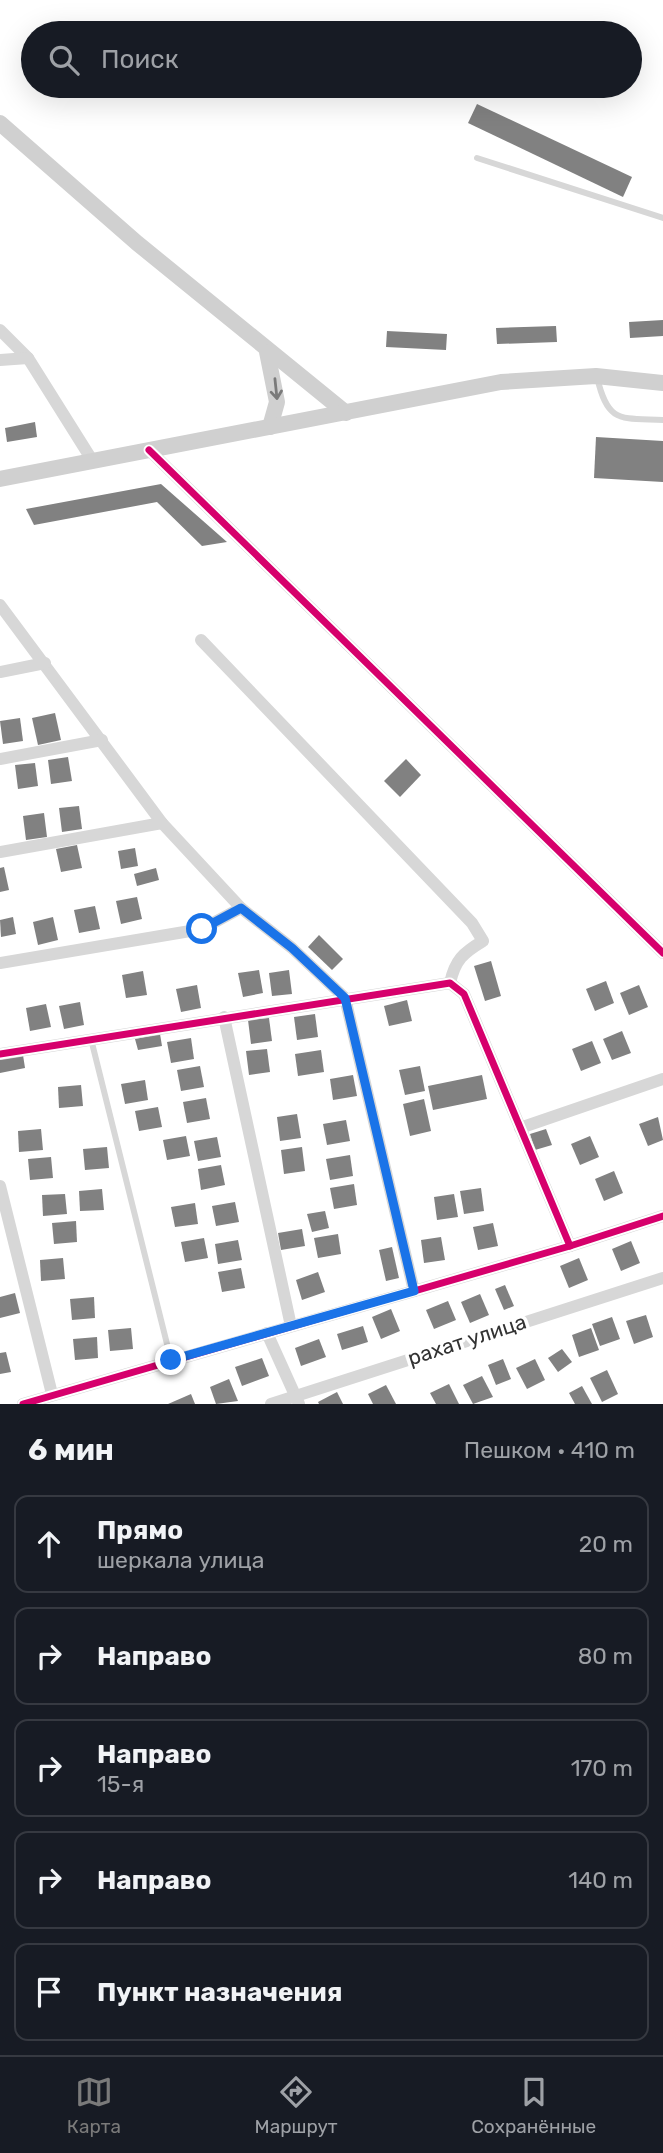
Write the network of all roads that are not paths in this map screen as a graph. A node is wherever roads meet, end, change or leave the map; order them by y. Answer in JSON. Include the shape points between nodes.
{"nodes":[{"id":1,"x":0,"y":123,"type":"edge"},
{"id":2,"x":477,"y":158,"type":"dead end"},
{"id":3,"x":663,"y":218,"type":"edge"},
{"id":4,"x":0,"y":330,"type":"edge"},
{"id":5,"x":267,"y":352,"type":"junction"},
{"id":6,"x":28,"y":358,"type":"junction"},
{"id":7,"x":0,"y":360,"type":"edge"},
{"id":8,"x":596,"y":376,"type":"junction"},
{"id":9,"x":663,"y":383,"type":"edge"},
{"id":10,"x":346,"y":413,"type":"junction"},
{"id":11,"x":663,"y":420,"type":"edge"},
{"id":12,"x":270,"y":427,"type":"junction"},
{"id":13,"x":149,"y":450,"type":"junction"},
{"id":14,"x":92,"y":460,"type":"junction"},
{"id":15,"x":0,"y":479,"type":"edge"},
{"id":16,"x":0,"y":605,"type":"edge"},
{"id":17,"x":201,"y":640,"type":"dead end"},
{"id":18,"x":45,"y":663,"type":"junction"},
{"id":19,"x":0,"y":672,"type":"edge"},
{"id":20,"x":102,"y":740,"type":"junction"},
{"id":21,"x":0,"y":759,"type":"edge"},
{"id":22,"x":162,"y":823,"type":"junction"},
{"id":23,"x":0,"y":852,"type":"edge"},
{"id":24,"x":241,"y":908,"type":"junction"},
{"id":25,"x":663,"y":953,"type":"edge"},
{"id":26,"x":0,"y":963,"type":"edge"},
{"id":27,"x":450,"y":983,"type":"junction"},
{"id":28,"x":345,"y":998,"type":"junction"},
{"id":29,"x":224,"y":1017,"type":"junction"},
{"id":30,"x":90,"y":1038,"type":"junction"},
{"id":31,"x":0,"y":1054,"type":"edge"},
{"id":32,"x":663,"y":1079,"type":"edge"},
{"id":33,"x":520,"y":1128,"type":"junction"},
{"id":34,"x":0,"y":1186,"type":"edge"},
{"id":35,"x":663,"y":1216,"type":"edge"},
{"id":36,"x":570,"y":1246,"type":"junction"},
{"id":37,"x":663,"y":1278,"type":"edge"},
{"id":38,"x":414,"y":1291,"type":"junction"},
{"id":39,"x":292,"y":1326,"type":"junction"},
{"id":40,"x":267,"y":1333,"type":"junction"},
{"id":41,"x":171,"y":1360,"type":"junction"},
{"id":42,"x":52,"y":1394,"type":"junction"},
{"id":43,"x":297,"y":1400,"type":"edge"},
{"id":44,"x":23,"y":1404,"type":"edge"},
{"id":45,"x":271,"y":1404,"type":"edge"}],
"edges":[{"from":1,"to":5,"type":"main road"},
{"from":2,"to":3,"type":"lane"},
{"from":4,"to":6,"type":"street"},
{"from":5,"to":10,"type":"main road"},
{"from":5,"to":12,"type":"main road","one_way":true,"via":[[277,402]]},
{"from":6,"to":7,"type":"street"},
{"from":6,"to":14,"type":"street"},
{"from":8,"to":9,"type":"main road"},
{"from":8,"to":10,"type":"main road","via":[[501,382]]},
{"from":8,"to":11,"type":"lane","via":[[608,410],[617,416]]},
{"from":10,"to":12,"type":"main road"},
{"from":12,"to":13,"type":"main road"},
{"from":13,"to":14,"type":"main road"},
{"from":13,"to":25,"type":"street"},
{"from":14,"to":15,"type":"main road"},
{"from":16,"to":18,"type":"street"},
{"from":17,"to":27,"type":"street","via":[[472,923],[483,941],[454,963]]},
{"from":18,"to":19,"type":"street"},
{"from":18,"to":20,"type":"street"},
{"from":20,"to":21,"type":"street"},
{"from":20,"to":22,"type":"street"},
{"from":22,"to":23,"type":"street"},
{"from":22,"to":24,"type":"street"},
{"from":24,"to":26,"type":"street","via":[[202,929]]},
{"from":24,"to":28,"type":"street"},
{"from":27,"to":28,"type":"street"},
{"from":27,"to":33,"type":"street","via":[[464,993]]},
{"from":28,"to":29,"type":"street"},
{"from":28,"to":38,"type":"street"},
{"from":29,"to":30,"type":"street"},
{"from":29,"to":39,"type":"street"},
{"from":30,"to":31,"type":"street"},
{"from":30,"to":41,"type":"lane"},
{"from":32,"to":33,"type":"street"},
{"from":33,"to":36,"type":"street"},
{"from":34,"to":42,"type":"street"},
{"from":35,"to":36,"type":"street"},
{"from":36,"to":38,"type":"street"},
{"from":37,"to":43,"type":"street","name":"рахат улица"},
{"from":38,"to":39,"type":"street"},
{"from":39,"to":40,"type":"street"},
{"from":40,"to":41,"type":"street"},
{"from":40,"to":43,"type":"street"},
{"from":41,"to":42,"type":"street"},
{"from":42,"to":44,"type":"street"},
{"from":43,"to":45,"type":"street","name":"рахат улица"}]}
